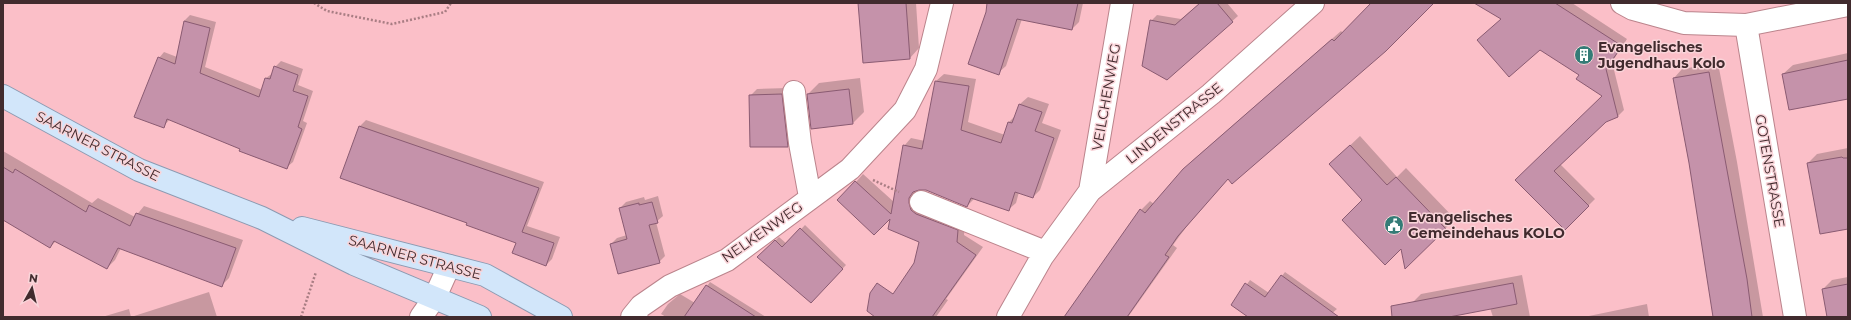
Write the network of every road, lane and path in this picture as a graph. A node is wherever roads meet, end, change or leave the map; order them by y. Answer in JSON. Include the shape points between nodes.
{"nodes":[{"id":1,"x":314,"y":3,"type":"edge"},
{"id":2,"x":451,"y":3,"type":"edge"},
{"id":3,"x":942,"y":3,"type":"edge"},
{"id":4,"x":1122,"y":3,"type":"edge"},
{"id":5,"x":1313,"y":3,"type":"edge"},
{"id":6,"x":1622,"y":3,"type":"edge"},
{"id":7,"x":1848,"y":5,"type":"edge"},
{"id":8,"x":1746,"y":25,"type":"junction"},
{"id":9,"x":794,"y":92,"type":"dead end"},
{"id":10,"x":3,"y":96,"type":"edge"},
{"id":11,"x":850,"y":169,"type":"junction"},
{"id":12,"x":1090,"y":191,"type":"junction"},
{"id":13,"x":810,"y":198,"type":"junction"},
{"id":14,"x":922,"y":202,"type":"joint"},
{"id":15,"x":262,"y":218,"type":"junction"},
{"id":16,"x":324,"y":249,"type":"junction"},
{"id":17,"x":1045,"y":252,"type":"junction"},
{"id":18,"x":449,"y":266,"type":"junction"},
{"id":19,"x":435,"y":297,"type":"junction"},
{"id":20,"x":301,"y":317,"type":"edge"},
{"id":21,"x":421,"y":317,"type":"edge"},
{"id":22,"x":480,"y":317,"type":"edge"},
{"id":23,"x":561,"y":317,"type":"edge"},
{"id":24,"x":632,"y":317,"type":"edge"},
{"id":25,"x":1008,"y":317,"type":"edge"},
{"id":26,"x":1795,"y":317,"type":"edge"}],
"edges":[{"from":1,"to":2,"type":"path","via":[[327,11],[392,24],[445,12]]},
{"from":3,"to":11,"type":"street","name":"NELKENWEG","via":[[926,69],[905,110]]},
{"from":4,"to":12,"type":"street","name":"VEILCHENWEG"},
{"from":5,"to":12,"type":"street","name":"LINDENSTRASSE","via":[[1211,94]]},
{"from":6,"to":8,"type":"street","via":[[1633,9],[1684,23]]},
{"from":7,"to":8,"type":"street"},
{"from":8,"to":26,"type":"street","name":"GOTENSTRASSE"},
{"from":9,"to":13,"type":"street"},
{"from":10,"to":15,"type":"main road","name":"SAARNER STRASSE","via":[[139,170]]},
{"from":11,"to":13,"type":"street","name":"NELKENWEG"},
{"from":11,"to":14,"type":"path"},
{"from":12,"to":17,"type":"street","name":"LINDENSTRASSE"},
{"from":13,"to":24,"type":"street","name":"NELKENWEG","via":[[727,260],[670,286],[641,306]]},
{"from":14,"to":17,"type":"street"},
{"from":15,"to":16,"type":"main road","name":"SAARNER STRASSE"},
{"from":15,"to":18,"type":"main road","name":"SAARNER STRASSE"},
{"from":16,"to":19,"type":"main road","name":"SAARNER STRASSE"},
{"from":16,"to":20,"type":"path"},
{"from":17,"to":25,"type":"street","name":"LINDENSTRASSE"},
{"from":18,"to":19,"type":"street"},
{"from":18,"to":23,"type":"main road","name":"SAARNER STRASSE","via":[[486,275]]},
{"from":19,"to":21,"type":"street"},
{"from":19,"to":22,"type":"main road","name":"SAARNER STRASSE"}]}
